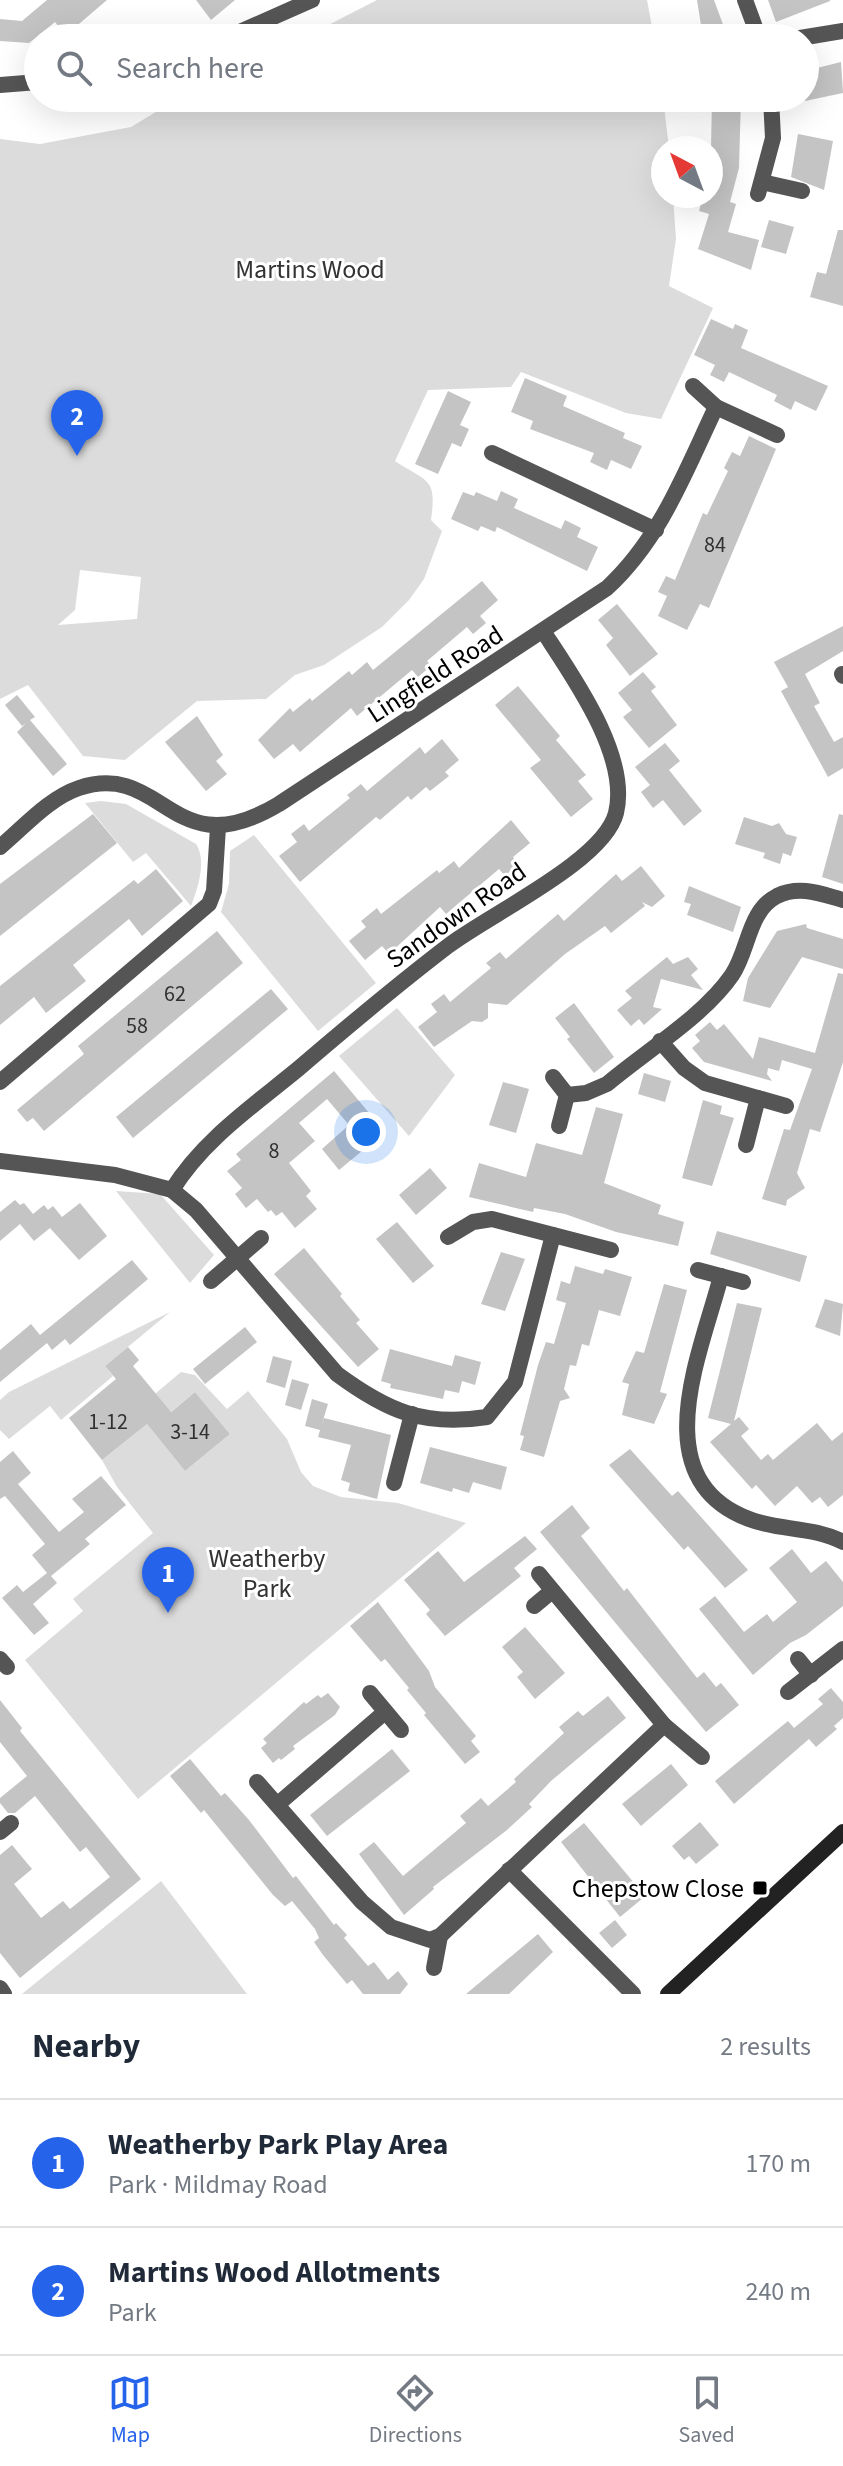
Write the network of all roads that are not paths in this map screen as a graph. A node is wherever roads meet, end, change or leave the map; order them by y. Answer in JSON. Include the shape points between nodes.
{"nodes":[{"id":1,"x":312,"y":0,"type":"edge"},
{"id":2,"x":745,"y":0,"type":"edge"},
{"id":3,"x":258,"y":24,"type":"edge"},
{"id":4,"x":754,"y":24,"type":"edge"},
{"id":5,"x":843,"y":31,"type":"edge"},
{"id":6,"x":819,"y":35,"type":"edge"},
{"id":7,"x":24,"y":83,"type":"edge"},
{"id":8,"x":0,"y":85,"type":"edge"},
{"id":9,"x":772,"y":112,"type":"edge"},
{"id":10,"x":802,"y":191,"type":"dead end"},
{"id":11,"x":693,"y":386,"type":"dead end"},
{"id":12,"x":716,"y":407,"type":"junction"},
{"id":13,"x":777,"y":435,"type":"dead end"},
{"id":14,"x":492,"y":453,"type":"dead end"},
{"id":15,"x":656,"y":530,"type":"junction"},
{"id":16,"x":543,"y":631,"type":"junction"},
{"id":17,"x":218,"y":827,"type":"junction"},
{"id":18,"x":0,"y":847,"type":"edge"},
{"id":19,"x":843,"y":900,"type":"edge"},
{"id":20,"x":660,"y":1041,"type":"junction"},
{"id":21,"x":553,"y":1077,"type":"dead end"},
{"id":22,"x":0,"y":1082,"type":"edge"},
{"id":23,"x":567,"y":1095,"type":"junction"},
{"id":24,"x":758,"y":1098,"type":"junction"},
{"id":25,"x":786,"y":1106,"type":"dead end"},
{"id":26,"x":559,"y":1126,"type":"dead end"},
{"id":27,"x":746,"y":1145,"type":"dead end"},
{"id":28,"x":0,"y":1161,"type":"edge"},
{"id":29,"x":172,"y":1190,"type":"junction"},
{"id":30,"x":553,"y":1235,"type":"junction"},
{"id":31,"x":448,"y":1237,"type":"dead end"},
{"id":32,"x":261,"y":1238,"type":"dead end"},
{"id":33,"x":611,"y":1250,"type":"dead end"},
{"id":34,"x":237,"y":1259,"type":"junction"},
{"id":35,"x":698,"y":1270,"type":"dead end"},
{"id":36,"x":721,"y":1276,"type":"junction"},
{"id":37,"x":211,"y":1281,"type":"dead end"},
{"id":38,"x":743,"y":1282,"type":"dead end"},
{"id":39,"x":412,"y":1414,"type":"junction"},
{"id":40,"x":394,"y":1483,"type":"dead end"},
{"id":41,"x":842,"y":1539,"type":"edge"},
{"id":42,"x":539,"y":1574,"type":"dead end"},
{"id":43,"x":552,"y":1591,"type":"junction"},
{"id":44,"x":534,"y":1606,"type":"dead end"},
{"id":45,"x":843,"y":1649,"type":"edge"},
{"id":46,"x":798,"y":1659,"type":"dead end"},
{"id":47,"x":811,"y":1675,"type":"junction"},
{"id":48,"x":788,"y":1692,"type":"dead end"},
{"id":49,"x":370,"y":1693,"type":"dead end"},
{"id":50,"x":385,"y":1712,"type":"junction"},
{"id":51,"x":664,"y":1725,"type":"junction"},
{"id":52,"x":401,"y":1730,"type":"dead end"},
{"id":53,"x":702,"y":1757,"type":"dead end"},
{"id":54,"x":257,"y":1782,"type":"dead end"},
{"id":55,"x":278,"y":1804,"type":"junction"},
{"id":56,"x":843,"y":1832,"type":"edge"},
{"id":57,"x":509,"y":1870,"type":"junction"},
{"id":58,"x":440,"y":1936,"type":"junction"},
{"id":59,"x":434,"y":1968,"type":"dead end"},
{"id":60,"x":0,"y":1988,"type":"edge"},
{"id":61,"x":4,"y":1994,"type":"edge"},
{"id":62,"x":633,"y":1994,"type":"edge"},
{"id":63,"x":668,"y":1994,"type":"edge"}],
"edges":[{"from":1,"to":3,"type":"street"},
{"from":2,"to":4,"type":"street"},
{"from":5,"to":6,"type":"street"},
{"from":7,"to":8,"type":"street"},
{"from":9,"to":10,"type":"street","via":[[773,138],[760,188]]},
{"from":11,"to":12,"type":"street"},
{"from":12,"to":13,"type":"street"},
{"from":12,"to":15,"type":"street","name":"Lingfield Road"},
{"from":14,"to":15,"type":"street"},
{"from":15,"to":16,"type":"street","name":"Lingfield Road","via":[[607,588]]},
{"from":16,"to":17,"type":"street","name":"Lingfield Road","via":[[279,804],[247,822]]},
{"from":16,"to":29,"type":"street","name":"Sandown Road","via":[[588,706],[615,767],[618,801],[604,839],[403,981],[210,1141]]},
{"from":17,"to":18,"type":"street","via":[[182,818],[142,791],[102,784],[63,795]]},
{"from":17,"to":22,"type":"street","via":[[209,904]]},
{"from":19,"to":20,"type":"street","via":[[805,890],[776,897],[756,917],[731,977]]},
{"from":20,"to":23,"type":"street","via":[[598,1089]]},
{"from":20,"to":24,"type":"street","via":[[695,1077]]},
{"from":21,"to":23,"type":"street"},
{"from":23,"to":26,"type":"street"},
{"from":24,"to":25,"type":"street"},
{"from":24,"to":27,"type":"street"},
{"from":28,"to":29,"type":"street","via":[[115,1175]]},
{"from":29,"to":34,"type":"street"},
{"from":30,"to":31,"type":"street","via":[[492,1219],[473,1222]]},
{"from":30,"to":33,"type":"street"},
{"from":30,"to":39,"type":"street","via":[[515,1382],[500,1406],[487,1417],[451,1423]]},
{"from":32,"to":34,"type":"street"},
{"from":34,"to":37,"type":"street"},
{"from":34,"to":39,"type":"street","via":[[337,1374],[365,1394]]},
{"from":35,"to":36,"type":"street"},
{"from":36,"to":38,"type":"street"},
{"from":36,"to":41,"type":"street","via":[[684,1421],[692,1462],[707,1488],[738,1515]]},
{"from":39,"to":40,"type":"street"},
{"from":42,"to":43,"type":"street"},
{"from":43,"to":44,"type":"street"},
{"from":43,"to":51,"type":"street"},
{"from":45,"to":47,"type":"street"},
{"from":46,"to":47,"type":"street"},
{"from":47,"to":48,"type":"street"},
{"from":49,"to":50,"type":"street"},
{"from":50,"to":52,"type":"street"},
{"from":50,"to":55,"type":"street"},
{"from":51,"to":53,"type":"street"},
{"from":51,"to":57,"type":"street"},
{"from":54,"to":55,"type":"street"},
{"from":55,"to":58,"type":"street","via":[[362,1902],[391,1927],[430,1940]]},
{"from":56,"to":63,"type":"main road"},
{"from":57,"to":58,"type":"street"},
{"from":57,"to":62,"type":"street"},
{"from":58,"to":59,"type":"street"},
{"from":60,"to":61,"type":"street"}]}
